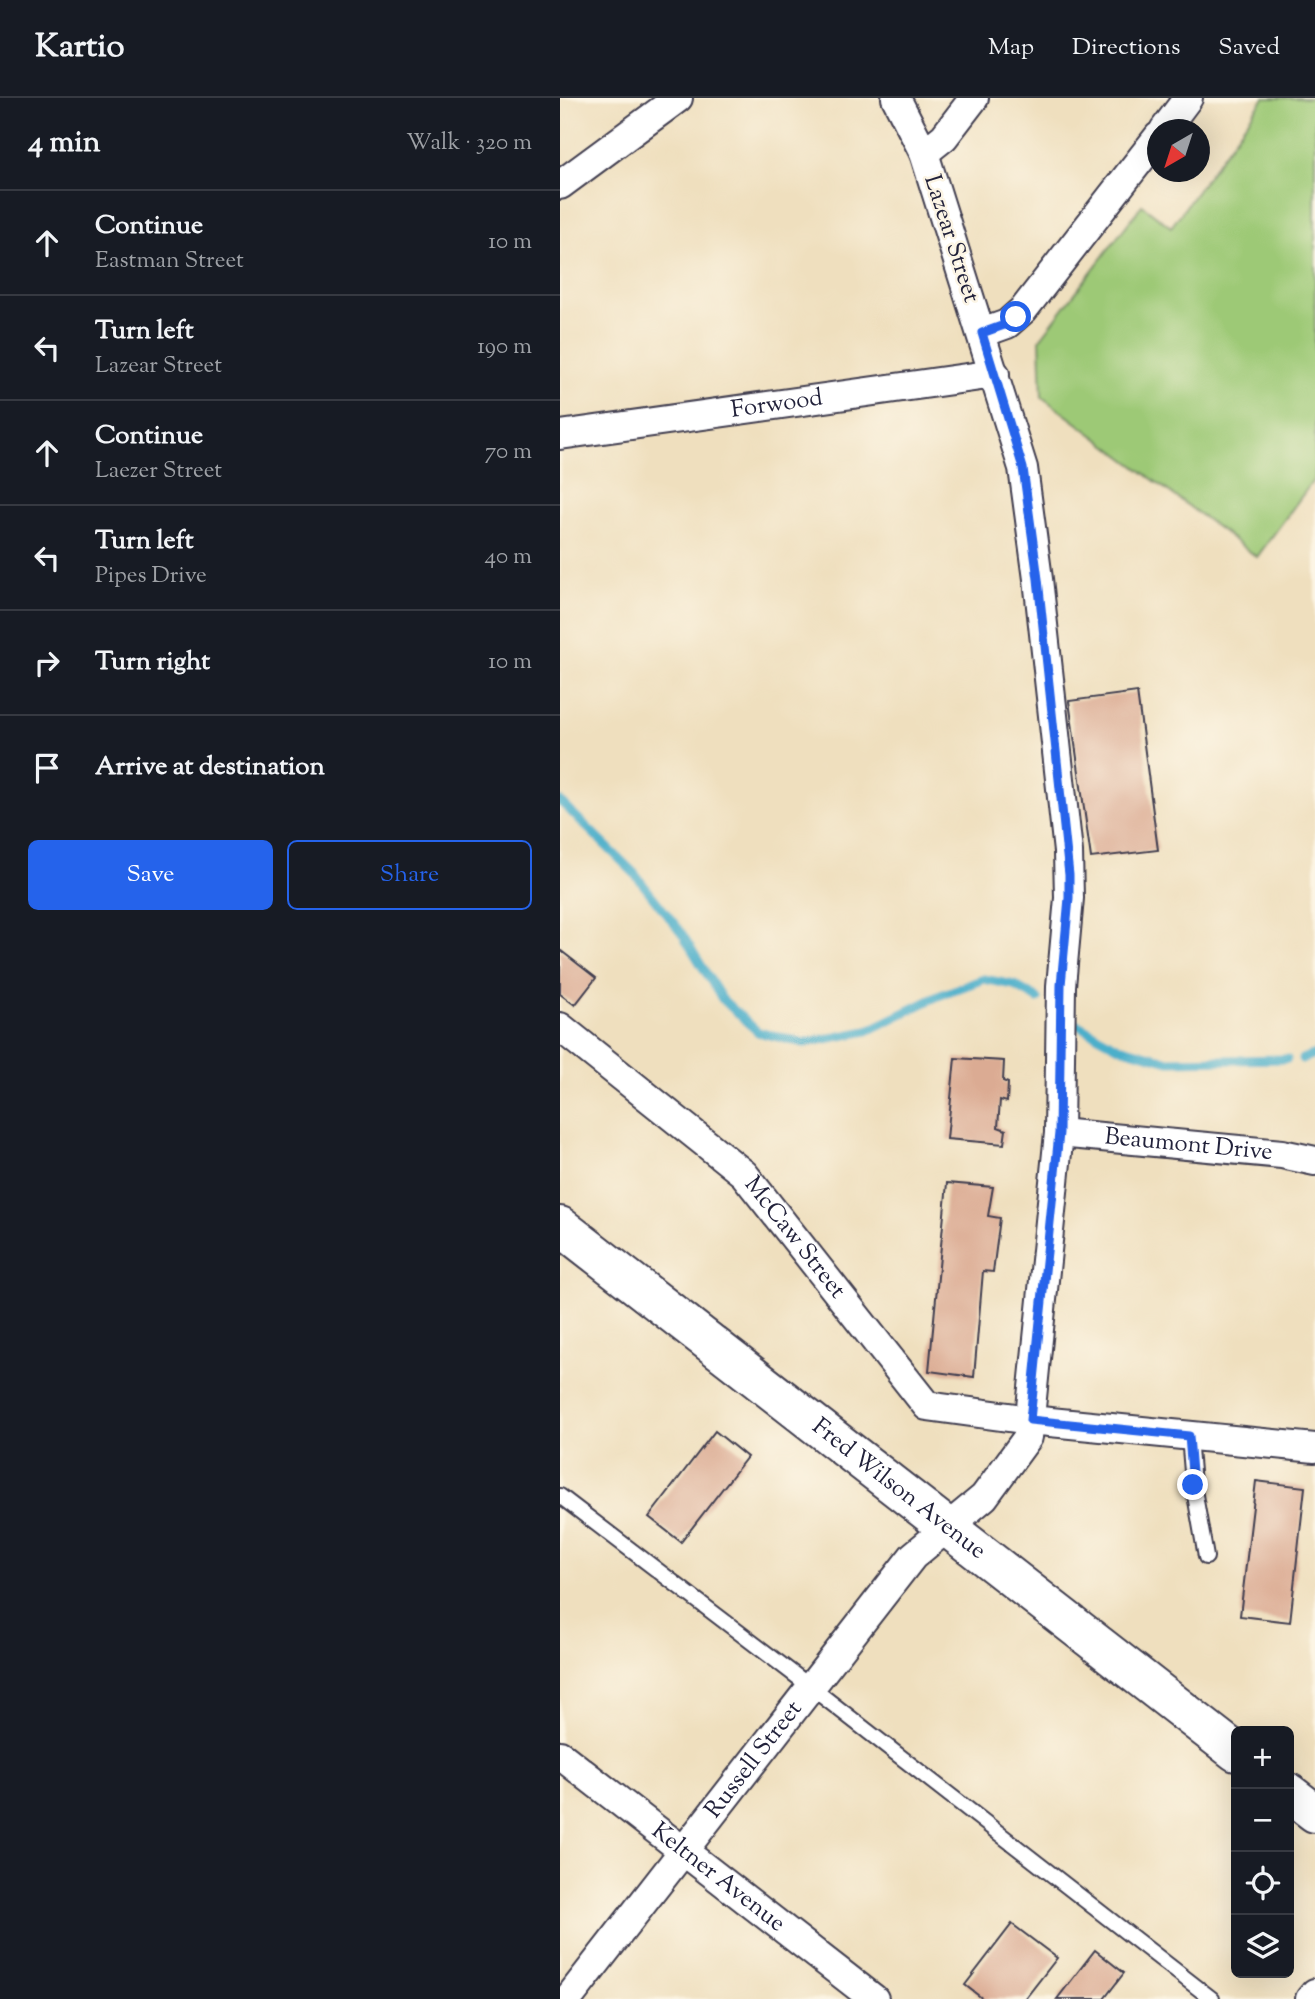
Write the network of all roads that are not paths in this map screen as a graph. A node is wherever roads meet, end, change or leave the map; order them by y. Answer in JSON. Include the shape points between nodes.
{"nodes":[{"id":1,"x":678,"y":98,"type":"edge"},
{"id":2,"x":896,"y":98,"type":"edge"},
{"id":3,"x":974,"y":98,"type":"edge"},
{"id":4,"x":1188,"y":98,"type":"edge"},
{"id":5,"x":1172,"y":119,"type":"edge"},
{"id":6,"x":1147,"y":150,"type":"edge"},
{"id":7,"x":924,"y":153,"type":"junction"},
{"id":8,"x":560,"y":185,"type":"edge"},
{"id":9,"x":982,"y":333,"type":"junction"},
{"id":10,"x":995,"y":374,"type":"junction"},
{"id":11,"x":560,"y":435,"type":"edge"},
{"id":12,"x":560,"y":1027,"type":"edge"},
{"id":13,"x":1059,"y":1133,"type":"junction"},
{"id":14,"x":1315,"y":1161,"type":"edge"},
{"id":15,"x":560,"y":1226,"type":"edge"},
{"id":16,"x":1030,"y":1420,"type":"junction"},
{"id":17,"x":1189,"y":1436,"type":"junction"},
{"id":18,"x":1315,"y":1448,"type":"edge"},
{"id":19,"x":560,"y":1496,"type":"edge"},
{"id":20,"x":948,"y":1527,"type":"junction"},
{"id":21,"x":1206,"y":1558,"type":"dead end"},
{"id":22,"x":812,"y":1688,"type":"junction"},
{"id":23,"x":1231,"y":1748,"type":"edge"},
{"id":24,"x":560,"y":1755,"type":"edge"},
{"id":25,"x":1294,"y":1797,"type":"edge"},
{"id":26,"x":1315,"y":1813,"type":"edge"},
{"id":27,"x":683,"y":1851,"type":"junction"},
{"id":28,"x":1315,"y":1993,"type":"edge"},
{"id":29,"x":568,"y":1999,"type":"edge"},
{"id":30,"x":874,"y":1999,"type":"edge"},
{"id":31,"x":1212,"y":1999,"type":"edge"},
{"id":32,"x":1310,"y":1999,"type":"edge"}],
"edges":[{"from":1,"to":8,"type":"street"},
{"from":2,"to":7,"type":"street","name":"Lazear Street"},
{"from":3,"to":7,"type":"street","via":[[944,137]]},
{"from":4,"to":5,"type":"street"},
{"from":6,"to":9,"type":"street","via":[[1024,309],[1007,324]]},
{"from":7,"to":9,"type":"street","name":"Lazear Street"},
{"from":9,"to":10,"type":"street","name":"Lazear Street"},
{"from":10,"to":11,"type":"street","name":"Forwood"},
{"from":10,"to":13,"type":"street","name":"Lazear Street","via":[[1023,468],[1068,852]]},
{"from":12,"to":16,"type":"street","name":"McCaw Street","via":[[744,1174],[927,1406]]},
{"from":13,"to":14,"type":"street","name":"Beaumont Drive"},
{"from":13,"to":16,"type":"street","name":"Lazear Street"},
{"from":15,"to":20,"type":"main road","name":"Fred Wilson Avenue"},
{"from":16,"to":17,"type":"street","name":"McCaw Street"},
{"from":16,"to":20,"type":"street","name":"Russell Street","via":[[1028,1437],[984,1497]]},
{"from":17,"to":18,"type":"street","name":"McCaw Street"},
{"from":17,"to":21,"type":"lane"},
{"from":19,"to":22,"type":"lane"},
{"from":20,"to":22,"type":"street","name":"Russell Street","via":[[913,1556]]},
{"from":20,"to":23,"type":"main road","name":"Fred Wilson Avenue"},
{"from":22,"to":27,"type":"street","name":"Russell Street"},
{"from":22,"to":31,"type":"lane"},
{"from":24,"to":27,"type":"street","name":"Keltner Avenue"},
{"from":25,"to":26,"type":"main road"},
{"from":27,"to":29,"type":"street","name":"Russell Street"},
{"from":27,"to":30,"type":"street","name":"Keltner Avenue"},
{"from":28,"to":32,"type":"street"}]}
